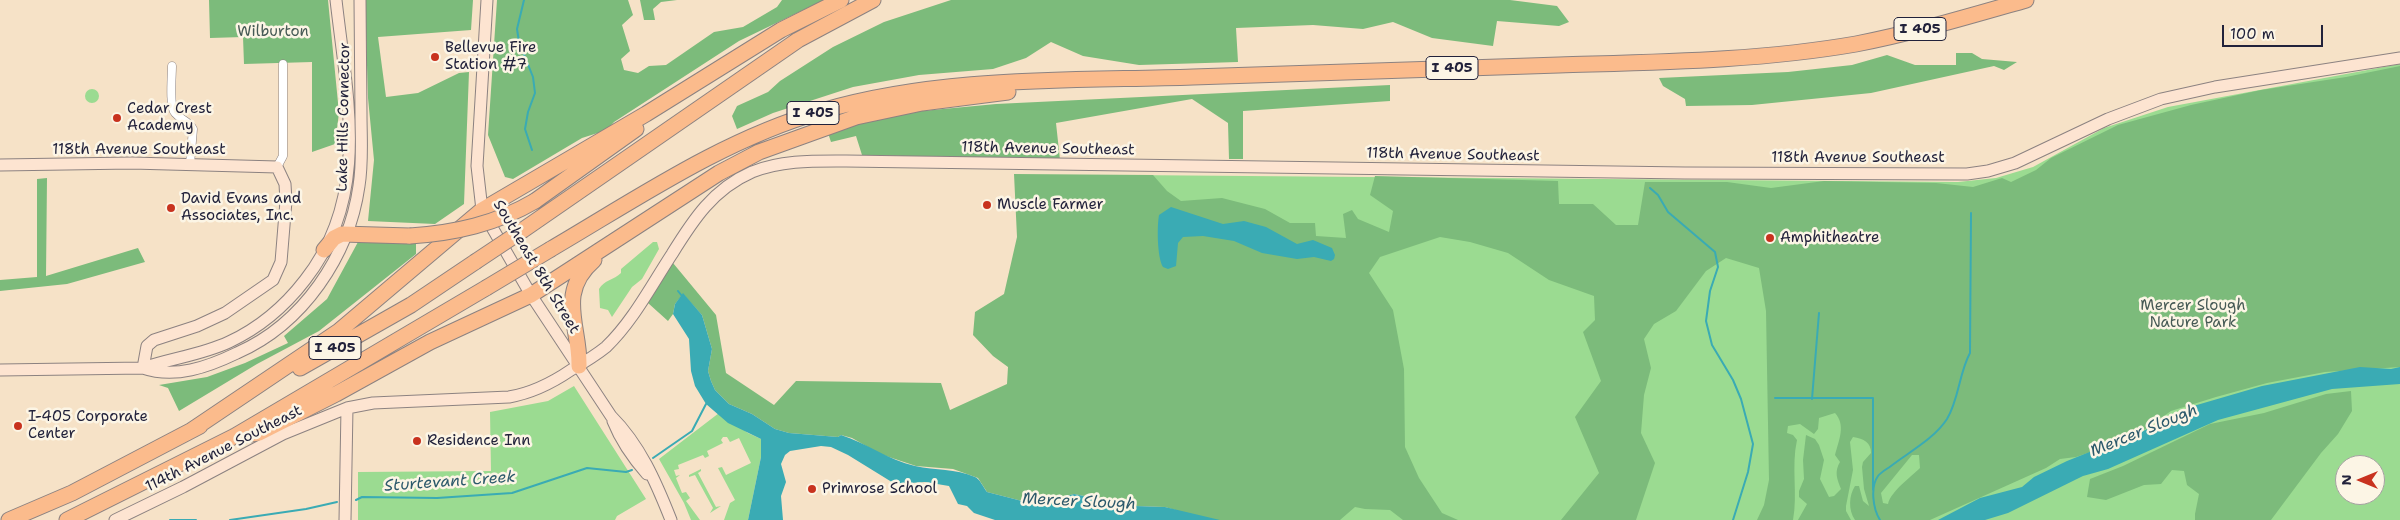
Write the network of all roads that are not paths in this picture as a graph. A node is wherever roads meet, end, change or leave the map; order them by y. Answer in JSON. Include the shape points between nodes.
{"nodes":[{"id":1,"x":336,"y":0,"type":"edge"},
{"id":2,"x":360,"y":0,"type":"edge"},
{"id":3,"x":487,"y":0,"type":"edge"},
{"id":4,"x":841,"y":0,"type":"edge"},
{"id":5,"x":873,"y":0,"type":"edge"},
{"id":6,"x":2025,"y":0,"type":"edge"},
{"id":7,"x":2400,"y":58,"type":"edge"},
{"id":8,"x":283,"y":64,"type":"dead end"},
{"id":9,"x":172,"y":66,"type":"dead end"},
{"id":10,"x":1107,"y":79,"type":"junction"},
{"id":11,"x":701,"y":80,"type":"junction"},
{"id":12,"x":190,"y":164,"type":"junction"},
{"id":13,"x":0,"y":165,"type":"edge"},
{"id":14,"x":277,"y":167,"type":"junction"},
{"id":15,"x":482,"y":210,"type":"junction"},
{"id":16,"x":626,"y":233,"type":"junction"},
{"id":17,"x":352,"y":234,"type":"junction"},
{"id":18,"x":324,"y":250,"type":"junction"},
{"id":19,"x":531,"y":295,"type":"junction"},
{"id":20,"x":578,"y":366,"type":"junction"},
{"id":21,"x":143,"y":368,"type":"junction"},
{"id":22,"x":0,"y":370,"type":"edge"},
{"id":23,"x":347,"y":408,"type":"junction"},
{"id":24,"x":192,"y":430,"type":"junction"},
{"id":25,"x":235,"y":436,"type":"junction"},
{"id":26,"x":28,"y":512,"type":"junction"},
{"id":27,"x":0,"y":518,"type":"edge"},
{"id":28,"x":9,"y":520,"type":"edge"},
{"id":29,"x":67,"y":520,"type":"edge"},
{"id":30,"x":115,"y":520,"type":"edge"},
{"id":31,"x":345,"y":520,"type":"edge"},
{"id":32,"x":671,"y":520,"type":"edge"}],
"edges":[{"from":1,"to":18,"type":"street","name":"Lake Hills Connector","via":[[350,161],[341,210]]},
{"from":2,"to":17,"type":"street","name":"Lake Hills Connector","via":[[361,171]]},
{"from":3,"to":15,"type":"street","name":"Southeast 8th Street","via":[[477,166]]},
{"from":4,"to":11,"type":"highway","via":[[782,30]]},
{"from":5,"to":24,"type":"highway","number":"I 405","bridge":true,"via":[[798,40],[411,304]]},
{"from":6,"to":10,"type":"highway","number":"I 405","via":[[1858,43],[1745,58]]},
{"from":7,"to":20,"type":"street","name":"118th Avenue Southeast","via":[[2215,87],[2161,99],[2108,118],[2015,163],[1966,174],[789,162],[742,177],[705,205],[690,223],[628,321],[605,347]]},
{"from":8,"to":14,"type":"street","via":[[283,156]]},
{"from":9,"to":12,"type":"street","via":[[174,112],[193,129]]},
{"from":10,"to":16,"type":"highway","via":[[922,103],[832,124],[759,152],[719,173]]},
{"from":10,"to":25,"type":"highway","number":"I 405","bridge":true,"via":[[909,92],[867,99],[787,121],[718,152]]},
{"from":11,"to":15,"type":"highway"},
{"from":11,"to":17,"type":"highway","bridge":true,"via":[[535,201],[494,221],[448,233],[410,236]]},
{"from":12,"to":13,"type":"street","name":"118th Avenue Southeast"},
{"from":12,"to":14,"type":"street","name":"118th Avenue Southeast"},
{"from":14,"to":21,"type":"street","via":[[285,184],[286,201],[281,262],[273,280],[225,313],[154,340],[147,346]]},
{"from":15,"to":19,"type":"street","name":"Southeast 8th Street"},
{"from":15,"to":24,"type":"highway","via":[[339,331]]},
{"from":16,"to":19,"type":"highway"},
{"from":16,"to":20,"type":"highway","via":[[585,268],[575,286],[571,307],[578,340]]},
{"from":17,"to":18,"type":"highway","via":[[334,238]]},
{"from":17,"to":21,"type":"street","name":"Lake Hills Connector","via":[[314,292],[287,321],[255,344],[218,362],[185,371],[158,373]]},
{"from":18,"to":21,"type":"street","name":"Lake Hills Connector","via":[[291,296],[248,332],[196,356]]},
{"from":19,"to":20,"type":"street","name":"Southeast 8th Street"},
{"from":19,"to":25,"type":"highway","via":[[457,328],[259,433]]},
{"from":20,"to":23,"type":"street","name":"114th Avenue Southeast","via":[[521,395],[373,403]]},
{"from":20,"to":32,"type":"street","name":"Southeast 8th Street","via":[[611,416],[642,454]]},
{"from":21,"to":22,"type":"street"},
{"from":23,"to":30,"type":"street","name":"114th Avenue Southeast","via":[[283,434]]},
{"from":23,"to":31,"type":"street"},
{"from":24,"to":26,"type":"highway","number":"I 405","via":[[72,493]]},
{"from":25,"to":29,"type":"highway","number":"I 405"},
{"from":26,"to":27,"type":"highway"},
{"from":26,"to":28,"type":"highway","number":"I 405"}]}
